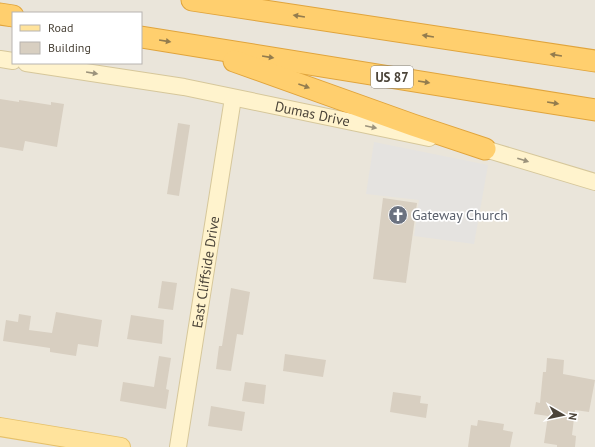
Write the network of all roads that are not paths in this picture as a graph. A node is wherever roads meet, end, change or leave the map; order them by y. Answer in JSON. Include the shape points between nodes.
{"nodes":[{"id":1,"x":192,"y":0,"type":"edge"},
{"id":2,"x":0,"y":14,"type":"edge"},
{"id":3,"x":12,"y":16,"type":"edge"},
{"id":4,"x":142,"y":37,"type":"edge"},
{"id":5,"x":188,"y":44,"type":"junction"},
{"id":6,"x":0,"y":59,"type":"edge"},
{"id":7,"x":12,"y":61,"type":"edge"},
{"id":8,"x":595,"y":61,"type":"edge"},
{"id":9,"x":33,"y":64,"type":"edge"},
{"id":10,"x":233,"y":98,"type":"junction"},
{"id":11,"x":595,"y":110,"type":"edge"},
{"id":12,"x":485,"y":149,"type":"junction"},
{"id":13,"x":595,"y":182,"type":"edge"},
{"id":14,"x":0,"y":427,"type":"edge"},
{"id":15,"x":121,"y":447,"type":"edge"},
{"id":16,"x":178,"y":447,"type":"edge"}],
"edges":[{"from":8,"to":1,"type":"highway","one_way":true},
{"from":2,"to":3,"type":"highway"},
{"from":4,"to":5,"type":"highway","number":"US 87","one_way":true},
{"from":5,"to":11,"type":"highway","number":"US 87","one_way":true},
{"from":5,"to":12,"type":"highway","one_way":true},
{"from":6,"to":7,"type":"main road"},
{"from":9,"to":10,"type":"main road","name":"Dumas Drive","one_way":true,"via":[[184,87]]},
{"from":10,"to":12,"type":"main road","name":"Dumas Drive","one_way":true},
{"from":10,"to":16,"type":"main road","name":"East Cliffside Drive"},
{"from":12,"to":13,"type":"main road","name":"Dumas Drive","one_way":true},
{"from":14,"to":15,"type":"main road"}]}
